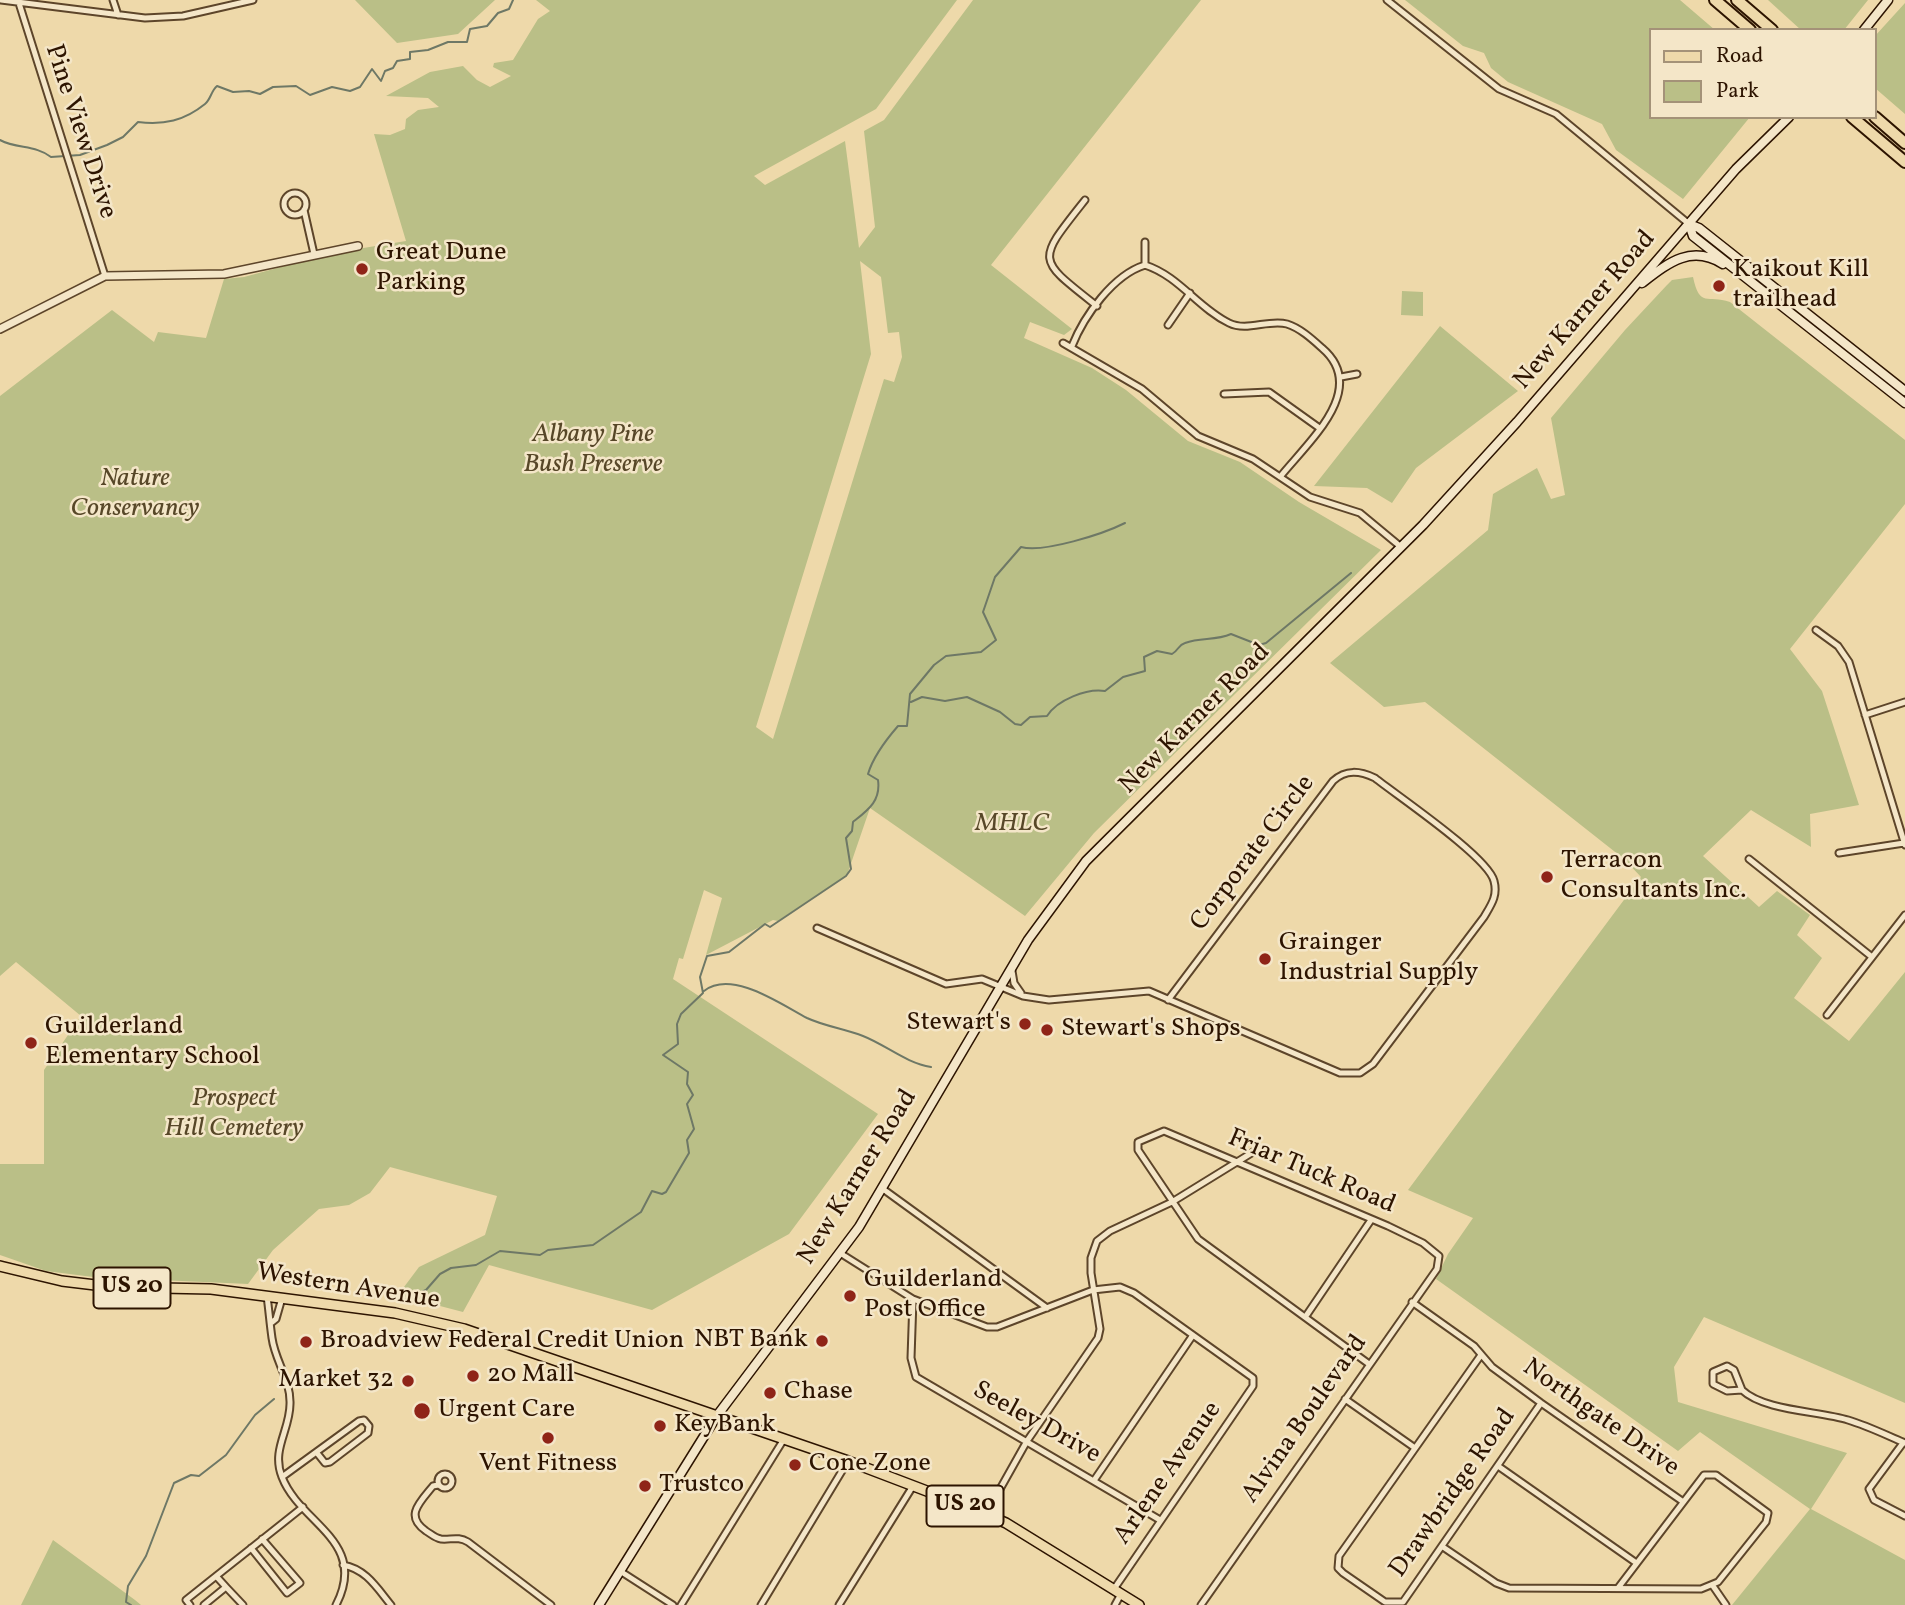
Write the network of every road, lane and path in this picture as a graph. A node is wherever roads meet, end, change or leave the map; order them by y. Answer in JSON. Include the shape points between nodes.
{"nodes":[{"id":1,"x":1,"y":0,"type":"edge"},
{"id":2,"x":113,"y":0,"type":"edge"},
{"id":3,"x":254,"y":0,"type":"edge"},
{"id":4,"x":1387,"y":0,"type":"edge"},
{"id":5,"x":1715,"y":0,"type":"edge"},
{"id":6,"x":1738,"y":0,"type":"edge"},
{"id":7,"x":1888,"y":0,"type":"edge"},
{"id":8,"x":18,"y":2,"type":"edge"},
{"id":9,"x":118,"y":15,"type":"junction"},
{"id":10,"x":1748,"y":28,"type":"edge"},
{"id":11,"x":1770,"y":28,"type":"edge"},
{"id":12,"x":1866,"y":28,"type":"edge"},
{"id":13,"x":1787,"y":119,"type":"edge"},
{"id":14,"x":1854,"y":119,"type":"edge"},
{"id":15,"x":1877,"y":119,"type":"edge"},
{"id":16,"x":1905,"y":143,"type":"edge"},
{"id":17,"x":1905,"y":162,"type":"edge"},
{"id":18,"x":1085,"y":201,"type":"dead end"},
{"id":19,"x":304,"y":210,"type":"junction"},
{"id":20,"x":1689,"y":224,"type":"junction"},
{"id":21,"x":1145,"y":242,"type":"dead end"},
{"id":22,"x":358,"y":246,"type":"dead end"},
{"id":23,"x":314,"y":254,"type":"junction"},
{"id":24,"x":1145,"y":265,"type":"junction"},
{"id":25,"x":105,"y":276,"type":"junction"},
{"id":26,"x":1759,"y":287,"type":"junction"},
{"id":27,"x":1190,"y":293,"type":"junction"},
{"id":28,"x":1628,"y":294,"type":"junction"},
{"id":29,"x":1097,"y":306,"type":"junction"},
{"id":30,"x":1168,"y":325,"type":"dead end"},
{"id":31,"x":0,"y":329,"type":"edge"},
{"id":32,"x":1063,"y":343,"type":"dead end"},
{"id":33,"x":1072,"y":346,"type":"junction"},
{"id":34,"x":1357,"y":374,"type":"dead end"},
{"id":35,"x":1341,"y":377,"type":"junction"},
{"id":36,"x":1905,"y":391,"type":"edge"},
{"id":37,"x":1224,"y":394,"type":"dead end"},
{"id":38,"x":1905,"y":403,"type":"edge"},
{"id":39,"x":1318,"y":427,"type":"junction"},
{"id":40,"x":1280,"y":477,"type":"junction"},
{"id":41,"x":1401,"y":547,"type":"junction"},
{"id":42,"x":1816,"y":630,"type":"dead end"},
{"id":43,"x":1905,"y":702,"type":"edge"},
{"id":44,"x":1865,"y":715,"type":"junction"},
{"id":45,"x":1904,"y":844,"type":"edge"},
{"id":46,"x":1839,"y":853,"type":"dead end"},
{"id":47,"x":1749,"y":859,"type":"dead end"},
{"id":48,"x":1905,"y":915,"type":"edge"},
{"id":49,"x":817,"y":929,"type":"dead end"},
{"id":50,"x":1872,"y":957,"type":"junction"},
{"id":51,"x":1013,"y":966,"type":"junction"},
{"id":52,"x":1001,"y":988,"type":"junction"},
{"id":53,"x":1023,"y":996,"type":"junction"},
{"id":54,"x":1168,"y":1000,"type":"junction"},
{"id":55,"x":1826,"y":1015,"type":"dead end"},
{"id":56,"x":1258,"y":1149,"type":"dead end"},
{"id":57,"x":1238,"y":1162,"type":"junction"},
{"id":58,"x":883,"y":1189,"type":"junction"},
{"id":59,"x":1171,"y":1202,"type":"junction"},
{"id":60,"x":1371,"y":1220,"type":"junction"},
{"id":61,"x":840,"y":1253,"type":"junction"},
{"id":62,"x":1439,"y":1256,"type":"joint"},
{"id":63,"x":0,"y":1266,"type":"edge"},
{"id":64,"x":1093,"y":1290,"type":"junction"},
{"id":65,"x":267,"y":1296,"type":"junction"},
{"id":66,"x":282,"y":1298,"type":"junction"},
{"id":67,"x":913,"y":1299,"type":"junction"},
{"id":68,"x":1412,"y":1302,"type":"junction"},
{"id":69,"x":1047,"y":1308,"type":"junction"},
{"id":70,"x":1306,"y":1316,"type":"junction"},
{"id":71,"x":271,"y":1324,"type":"junction"},
{"id":72,"x":1194,"y":1335,"type":"junction"},
{"id":73,"x":1480,"y":1355,"type":"junction"},
{"id":74,"x":1369,"y":1364,"type":"junction"},
{"id":75,"x":1742,"y":1390,"type":"junction"},
{"id":76,"x":1345,"y":1399,"type":"junction"},
{"id":77,"x":1541,"y":1403,"type":"junction"},
{"id":78,"x":716,"y":1417,"type":"junction"},
{"id":79,"x":784,"y":1439,"type":"junction"},
{"id":80,"x":1027,"y":1441,"type":"junction"},
{"id":81,"x":1904,"y":1443,"type":"edge"},
{"id":82,"x":1415,"y":1448,"type":"junction"},
{"id":83,"x":317,"y":1453,"type":"junction"},
{"id":84,"x":848,"y":1461,"type":"junction"},
{"id":85,"x":1499,"y":1466,"type":"junction"},
{"id":86,"x":282,"y":1477,"type":"junction"},
{"id":87,"x":1095,"y":1479,"type":"junction"},
{"id":88,"x":438,"y":1485,"type":"dead end"},
{"id":89,"x":913,"y":1486,"type":"junction"},
{"id":90,"x":1682,"y":1501,"type":"junction"},
{"id":91,"x":303,"y":1507,"type":"junction"},
{"id":92,"x":986,"y":1514,"type":"junction"},
{"id":93,"x":1905,"y":1516,"type":"edge"},
{"id":94,"x":1160,"y":1520,"type":"junction"},
{"id":95,"x":262,"y":1539,"type":"junction"},
{"id":96,"x":1443,"y":1547,"type":"junction"},
{"id":97,"x":251,"y":1548,"type":"junction"},
{"id":98,"x":1635,"y":1562,"type":"junction"},
{"id":99,"x":343,"y":1565,"type":"junction"},
{"id":100,"x":620,"y":1571,"type":"junction"},
{"id":101,"x":216,"y":1576,"type":"junction"},
{"id":102,"x":1713,"y":1586,"type":"junction"},
{"id":103,"x":226,"y":1587,"type":"junction"},
{"id":104,"x":1618,"y":1588,"type":"junction"},
{"id":105,"x":1118,"y":1592,"type":"junction"},
{"id":106,"x":1133,"y":1603,"type":"edge"},
{"id":107,"x":1397,"y":1604,"type":"edge"},
{"id":108,"x":190,"y":1605,"type":"edge"},
{"id":109,"x":204,"y":1605,"type":"edge"},
{"id":110,"x":243,"y":1605,"type":"edge"},
{"id":111,"x":336,"y":1605,"type":"edge"},
{"id":112,"x":391,"y":1605,"type":"edge"},
{"id":113,"x":551,"y":1605,"type":"edge"},
{"id":114,"x":599,"y":1605,"type":"edge"},
{"id":115,"x":673,"y":1605,"type":"edge"},
{"id":116,"x":681,"y":1605,"type":"edge"},
{"id":117,"x":761,"y":1605,"type":"edge"},
{"id":118,"x":839,"y":1605,"type":"edge"},
{"id":119,"x":1115,"y":1605,"type":"edge"},
{"id":120,"x":1201,"y":1605,"type":"edge"},
{"id":121,"x":1726,"y":1605,"type":"edge"}],
"edges":[{"from":1,"to":8,"type":"street"},
{"from":2,"to":9,"type":"street"},
{"from":3,"to":9,"type":"street","via":[[183,16]]},
{"from":4,"to":20,"type":"street","via":[[1499,89],[1556,114]]},
{"from":5,"to":10,"type":"highway"},
{"from":6,"to":11,"type":"highway"},
{"from":7,"to":12,"type":"main road"},
{"from":8,"to":9,"type":"street"},
{"from":8,"to":25,"type":"street","name":"Pine View Drive"},
{"from":13,"to":20,"type":"main road","name":"New Karner Road"},
{"from":14,"to":17,"type":"highway"},
{"from":15,"to":16,"type":"highway"},
{"from":18,"to":29,"type":"street","via":[[1052,242],[1049,257],[1054,272]]},
{"from":19,"to":19,"type":"street","via":[[303,197],[287,196],[288,212],[298,215]]},
{"from":19,"to":23,"type":"street"},
{"from":20,"to":26,"type":"main road","via":[[1693,236]]},
{"from":20,"to":28,"type":"main road","name":"New Karner Road"},
{"from":20,"to":36,"type":"main road"},
{"from":21,"to":24,"type":"street"},
{"from":22,"to":23,"type":"street"},
{"from":23,"to":25,"type":"street","via":[[224,274]]},
{"from":24,"to":27,"type":"street"},
{"from":24,"to":29,"type":"street","via":[[1121,277]]},
{"from":25,"to":31,"type":"street"},
{"from":26,"to":28,"type":"main road","via":[[1713,259],[1695,255],[1668,263]]},
{"from":26,"to":38,"type":"main road"},
{"from":27,"to":30,"type":"street"},
{"from":27,"to":35,"type":"street","via":[[1231,324],[1275,322],[1299,330],[1331,356]]},
{"from":28,"to":41,"type":"main road","name":"New Karner Road"},
{"from":29,"to":33,"type":"street"},
{"from":32,"to":33,"type":"street"},
{"from":33,"to":40,"type":"street","via":[[1142,389],[1191,432],[1246,455]]},
{"from":34,"to":35,"type":"street"},
{"from":35,"to":39,"type":"street","via":[[1338,399]]},
{"from":37,"to":39,"type":"street","via":[[1269,392]]},
{"from":39,"to":40,"type":"street"},
{"from":40,"to":41,"type":"street","via":[[1310,497],[1369,518]]},
{"from":41,"to":51,"type":"main road","name":"New Karner Road","via":[[1098,848],[1050,908]]},
{"from":42,"to":44,"type":"street","via":[[1842,650]]},
{"from":43,"to":44,"type":"street"},
{"from":44,"to":45,"type":"street"},
{"from":45,"to":46,"type":"street"},
{"from":47,"to":50,"type":"street"},
{"from":48,"to":50,"type":"street"},
{"from":49,"to":52,"type":"street","name":"Corporate Circle","via":[[932,980],[946,984],[982,979]]},
{"from":50,"to":55,"type":"street"},
{"from":51,"to":52,"type":"main road","name":"New Karner Road"},
{"from":51,"to":53,"type":"street","via":[[1014,983]]},
{"from":52,"to":53,"type":"street","name":"Corporate Circle"},
{"from":52,"to":58,"type":"main road","name":"New Karner Road"},
{"from":53,"to":54,"type":"street","name":"Corporate Circle","via":[[1059,1000],[1141,990]]},
{"from":54,"to":54,"type":"street","name":"Corporate Circle","via":[[1340,1073],[1360,1073],[1373,1064],[1484,917],[1494,898],[1493,879],[1478,859],[1375,778],[1356,772],[1343,774],[1333,781]]},
{"from":56,"to":57,"type":"street"},
{"from":57,"to":59,"type":"street"},
{"from":57,"to":59,"type":"street","name":"Friar Tuck Road","via":[[1164,1131],[1138,1142]]},
{"from":57,"to":60,"type":"street","name":"Friar Tuck Road"},
{"from":58,"to":61,"type":"main road","name":"New Karner Road"},
{"from":58,"to":69,"type":"street"},
{"from":59,"to":64,"type":"street","via":[[1097,1241],[1091,1258]]},
{"from":59,"to":70,"type":"street","via":[[1198,1239]]},
{"from":60,"to":62,"type":"street","name":"Friar Tuck Road","via":[[1423,1243]]},
{"from":60,"to":70,"type":"street"},
{"from":61,"to":67,"type":"street"},
{"from":61,"to":78,"type":"main road","name":"New Karner Road"},
{"from":62,"to":68,"type":"street","name":"Alvina Boulevard","via":[[1437,1269]]},
{"from":63,"to":65,"type":"main road","name":"Western Avenue","number":"US 20","via":[[86,1284]]},
{"from":64,"to":69,"type":"street"},
{"from":64,"to":72,"type":"street","via":[[1125,1288]]},
{"from":64,"to":80,"type":"street","via":[[1098,1339]]},
{"from":65,"to":66,"type":"main road","name":"Western Avenue","number":"US 20"},
{"from":65,"to":71,"type":"street"},
{"from":66,"to":71,"type":"street"},
{"from":66,"to":78,"type":"main road","name":"Western Avenue","number":"US 20","via":[[454,1326]]},
{"from":67,"to":69,"type":"street","via":[[987,1328]]},
{"from":67,"to":80,"type":"street","name":"Seeley Drive","via":[[914,1373],[924,1384]]},
{"from":68,"to":73,"type":"street","name":"Northgate Drive"},
{"from":68,"to":74,"type":"street","name":"Alvina Boulevard"},
{"from":70,"to":74,"type":"street"},
{"from":71,"to":86,"type":"street","via":[[290,1405],[279,1444]]},
{"from":72,"to":87,"type":"street"},
{"from":72,"to":94,"type":"street","name":"Arlene Avenue","via":[[1254,1381]]},
{"from":73,"to":77,"type":"street","name":"Northgate Drive"},
{"from":73,"to":82,"type":"street"},
{"from":74,"to":76,"type":"street","name":"Alvina Boulevard"},
{"from":75,"to":75,"type":"street","via":[[1731,1367],[1713,1371],[1711,1380],[1716,1387]]},
{"from":75,"to":81,"type":"street","via":[[1752,1398],[1851,1421]]},
{"from":76,"to":82,"type":"street"},
{"from":76,"to":120,"type":"street","name":"Alvina Boulevard"},
{"from":77,"to":85,"type":"street","name":"Drawbridge Road"},
{"from":77,"to":90,"type":"street","name":"Northgate Drive"},
{"from":78,"to":79,"type":"main road","name":"Western Avenue","number":"US 20"},
{"from":78,"to":100,"type":"main road","name":"New Karner Road"},
{"from":79,"to":84,"type":"main road","name":"Western Avenue","number":"US 20"},
{"from":79,"to":116,"type":"street"},
{"from":80,"to":87,"type":"street","name":"Seeley Drive"},
{"from":80,"to":92,"type":"street"},
{"from":81,"to":93,"type":"street","via":[[1869,1489],[1874,1500]]},
{"from":82,"to":107,"type":"street","via":[[1337,1563],[1343,1573],[1385,1602]]},
{"from":83,"to":83,"type":"street","via":[[325,1463],[330,1462],[368,1433],[369,1426],[359,1421]]},
{"from":83,"to":86,"type":"street"},
{"from":84,"to":89,"type":"main road","name":"Western Avenue","number":"US 20"},
{"from":84,"to":117,"type":"street"},
{"from":85,"to":96,"type":"street","name":"Drawbridge Road"},
{"from":85,"to":98,"type":"street"},
{"from":86,"to":91,"type":"street"},
{"from":87,"to":94,"type":"street","name":"Seeley Drive"},
{"from":88,"to":113,"type":"street","via":[[415,1509],[417,1524],[438,1538],[465,1539]]},
{"from":89,"to":92,"type":"main road","name":"Western Avenue","number":"US 20"},
{"from":89,"to":118,"type":"street"},
{"from":90,"to":98,"type":"street"},
{"from":90,"to":102,"type":"street","name":"Northgate Drive","via":[[1701,1478],[1712,1474],[1768,1513],[1766,1522]]},
{"from":91,"to":95,"type":"street"},
{"from":91,"to":99,"type":"street","via":[[335,1541]]},
{"from":92,"to":105,"type":"main road","name":"Western Avenue","number":"US 20"},
{"from":94,"to":105,"type":"street","name":"Arlene Avenue"},
{"from":95,"to":97,"type":"street"},
{"from":95,"to":97,"type":"street","via":[[300,1583],[287,1593]]},
{"from":96,"to":104,"type":"street","via":[[1509,1588]]},
{"from":96,"to":107,"type":"street","name":"Drawbridge Road"},
{"from":97,"to":101,"type":"street"},
{"from":98,"to":104,"type":"street"},
{"from":99,"to":111,"type":"street"},
{"from":99,"to":112,"type":"street","via":[[365,1574]]},
{"from":100,"to":114,"type":"main road","name":"New Karner Road"},
{"from":100,"to":115,"type":"street"},
{"from":101,"to":103,"type":"street"},
{"from":101,"to":108,"type":"street","via":[[186,1600]]},
{"from":102,"to":104,"type":"street","via":[[1691,1590]]},
{"from":102,"to":121,"type":"street"},
{"from":103,"to":109,"type":"street"},
{"from":103,"to":110,"type":"street"},
{"from":105,"to":106,"type":"main road","name":"Western Avenue","number":"US 20"},
{"from":105,"to":119,"type":"street","name":"Arlene Avenue"}]}
